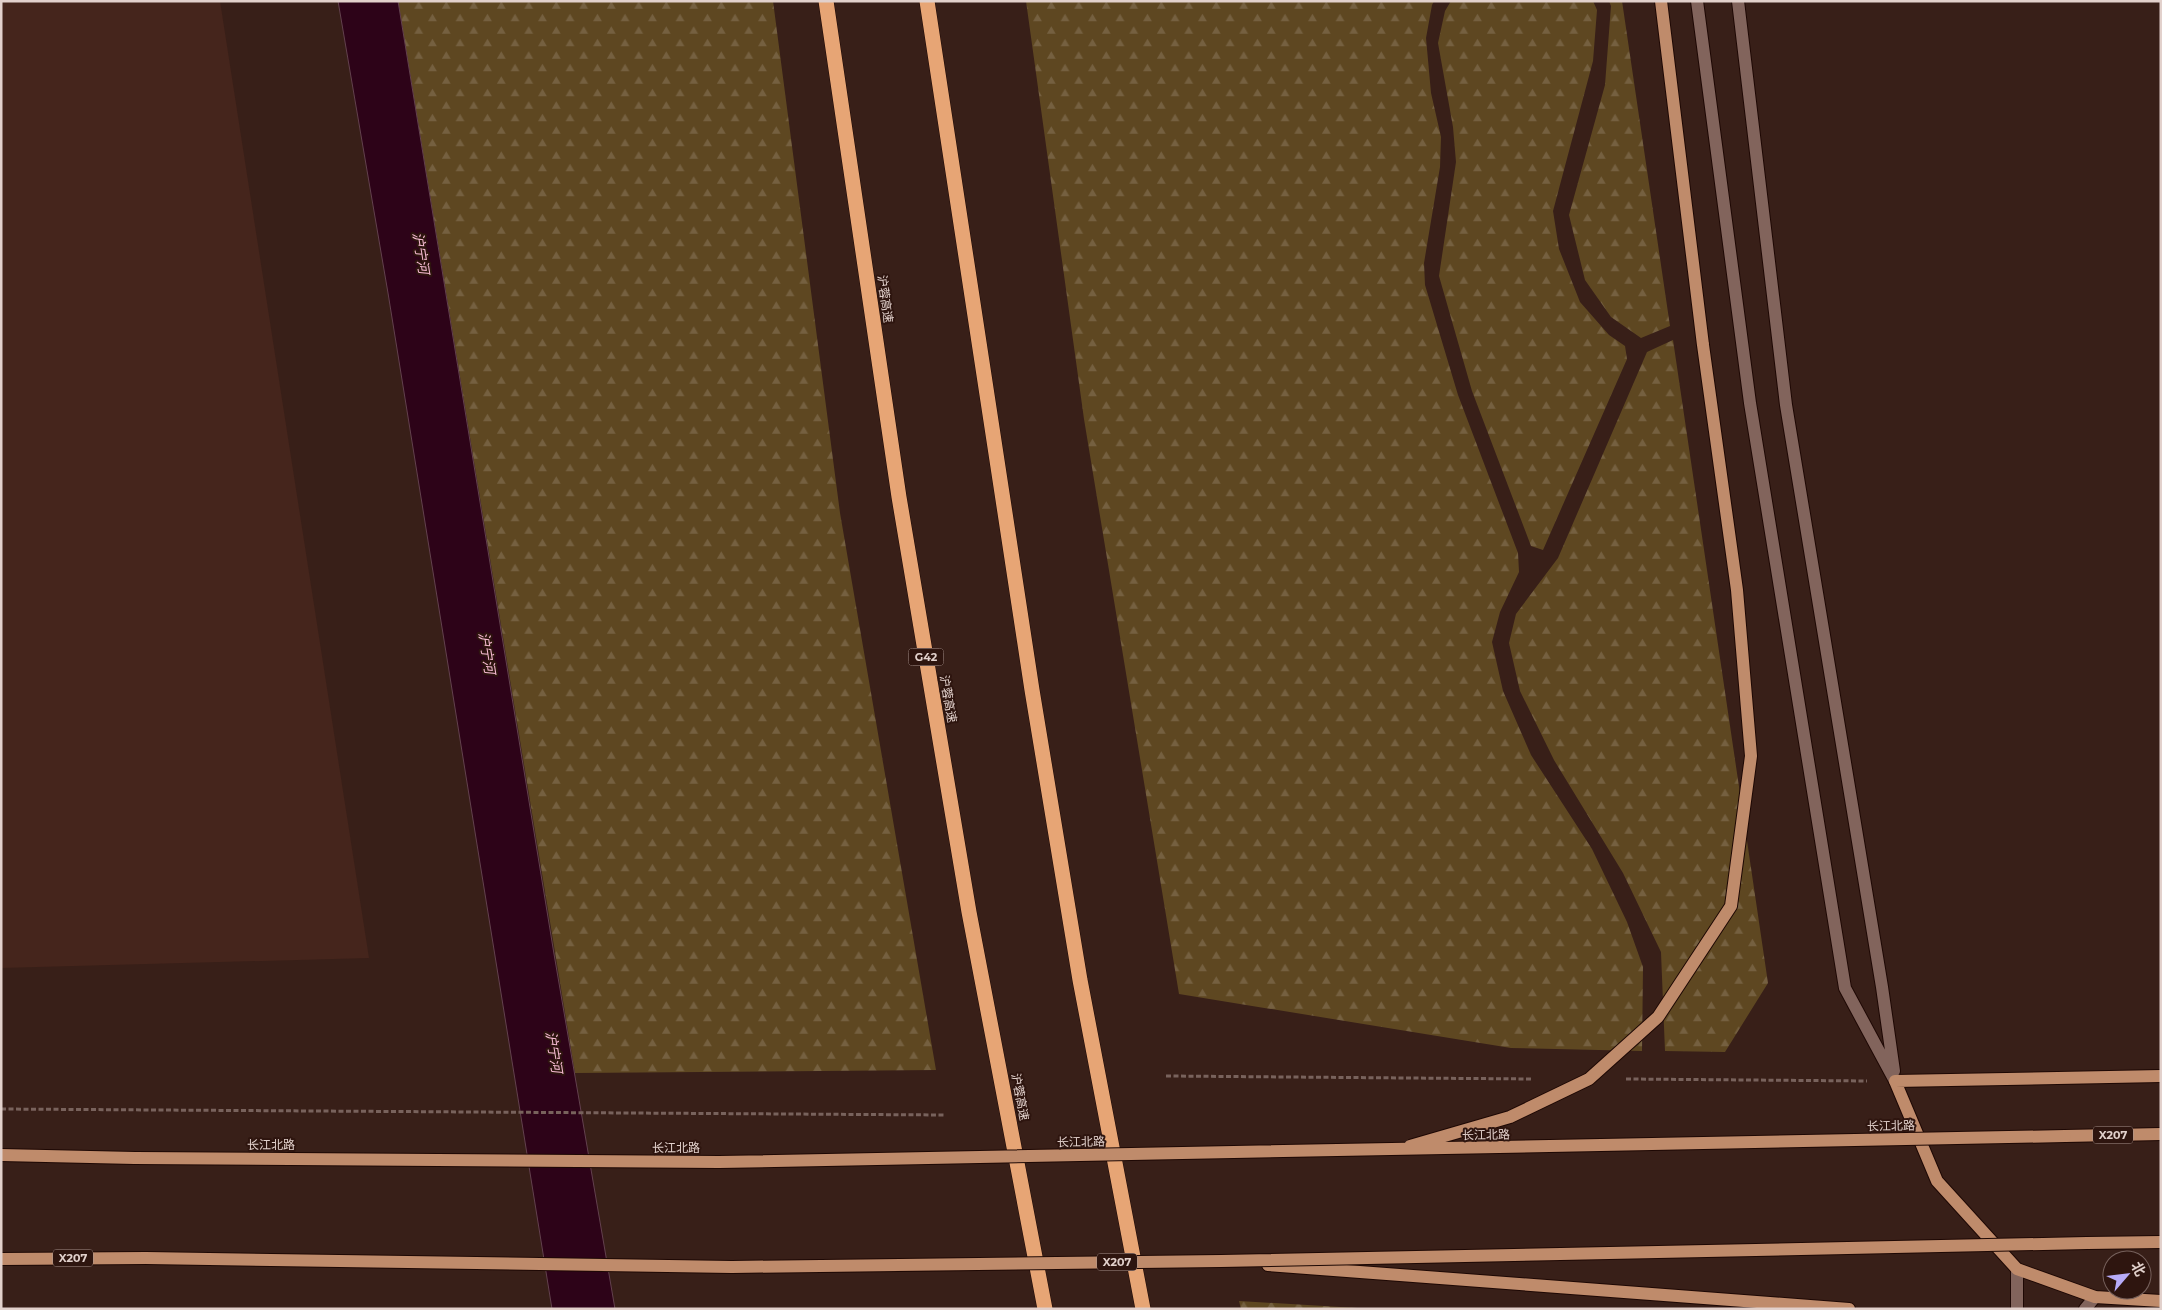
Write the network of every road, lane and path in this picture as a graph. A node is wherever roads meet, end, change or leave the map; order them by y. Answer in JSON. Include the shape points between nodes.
{"nodes":[{"id":1,"x":826,"y":1,"type":"edge"},
{"id":2,"x":927,"y":1,"type":"edge"},
{"id":3,"x":1661,"y":1,"type":"edge"},
{"id":4,"x":1697,"y":1,"type":"edge"},
{"id":5,"x":1738,"y":1,"type":"edge"},
{"id":6,"x":2161,"y":1076,"type":"edge"},
{"id":7,"x":1895,"y":1081,"type":"junction"},
{"id":8,"x":1,"y":1110,"type":"edge"},
{"id":9,"x":944,"y":1115,"type":"dead end"},
{"id":10,"x":2161,"y":1134,"type":"edge"},
{"id":11,"x":1393,"y":1150,"type":"junction"},
{"id":12,"x":1,"y":1155,"type":"edge"},
{"id":13,"x":2161,"y":1242,"type":"edge"},
{"id":14,"x":1,"y":1259,"type":"edge"},
{"id":15,"x":1221,"y":1261,"type":"junction"},
{"id":16,"x":2017,"y":1269,"type":"junction"},
{"id":17,"x":2094,"y":1297,"type":"junction"},
{"id":18,"x":2161,"y":1301,"type":"edge"},
{"id":19,"x":1045,"y":1309,"type":"edge"},
{"id":20,"x":1143,"y":1309,"type":"edge"},
{"id":21,"x":1849,"y":1309,"type":"edge"},
{"id":22,"x":2017,"y":1309,"type":"edge"},
{"id":23,"x":2085,"y":1309,"type":"edge"}],
"edges":[{"from":1,"to":19,"type":"highway","name":"沪蓉高速","number":"G42","via":[[899,497],[968,912]]},
{"from":2,"to":20,"type":"highway","via":[[1032,690],[1082,989]]},
{"from":3,"to":11,"type":"main road","bridge":true,"via":[[1737,590],[1751,756],[1731,906],[1658,1017],[1589,1079],[1510,1117]]},
{"from":4,"to":7,"type":"street","via":[[1750,403],[1845,988]]},
{"from":5,"to":7,"type":"street","via":[[1786,405]]},
{"from":6,"to":7,"type":"main road"},
{"from":7,"to":16,"type":"main road","via":[[1937,1181]]},
{"from":8,"to":9,"type":"path"},
{"from":10,"to":11,"type":"main road","name":"长江北路","number":"X207","bridge":true},
{"from":11,"to":12,"type":"main road","name":"长江北路","number":"X207","bridge":true,"via":[[719,1162]]},
{"from":13,"to":15,"type":"main road","number":"X207","bridge":true},
{"from":14,"to":15,"type":"main road","number":"X207","bridge":true,"via":[[146,1258],[732,1267]]},
{"from":15,"to":21,"type":"main road","bridge":true},
{"from":16,"to":17,"type":"main road"},
{"from":16,"to":22,"type":"street"},
{"from":17,"to":18,"type":"main road"},
{"from":17,"to":23,"type":"street"}]}
